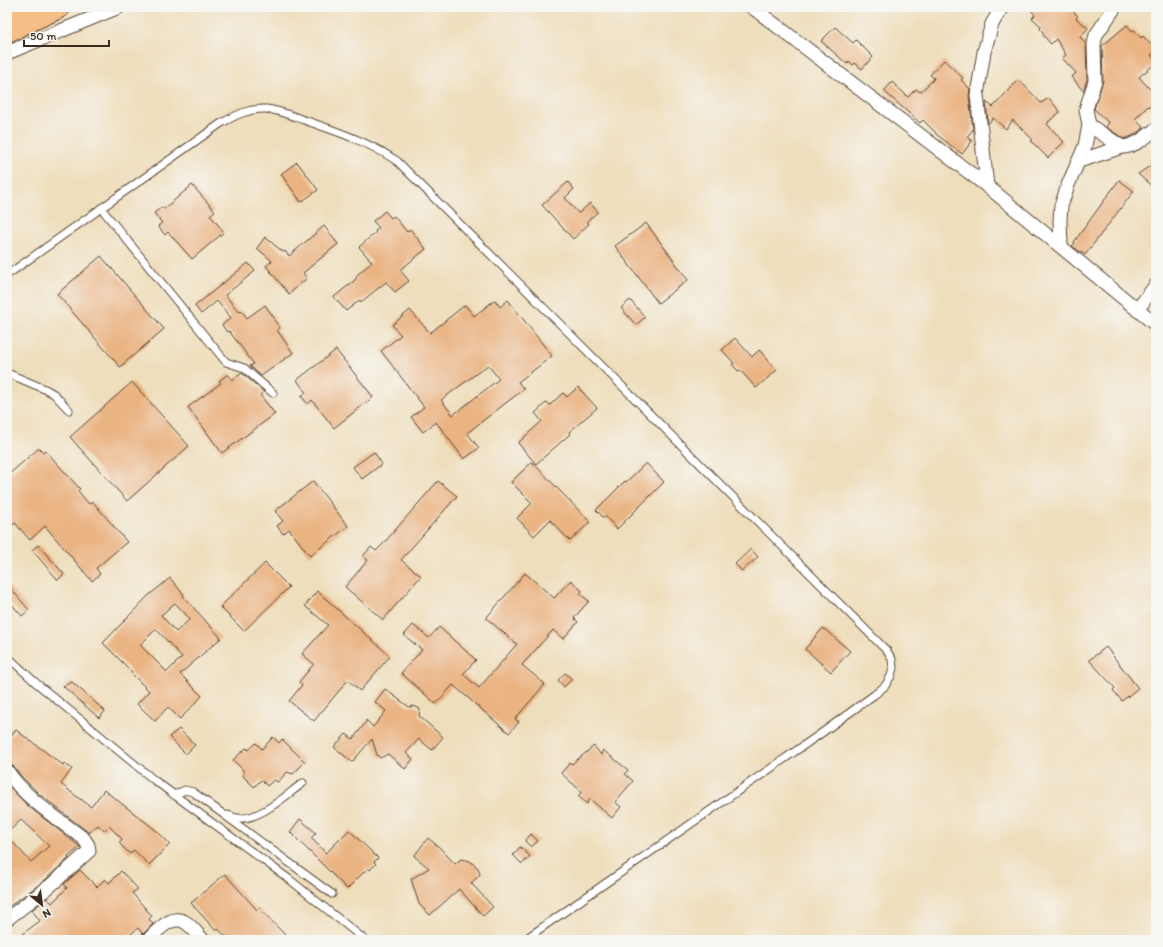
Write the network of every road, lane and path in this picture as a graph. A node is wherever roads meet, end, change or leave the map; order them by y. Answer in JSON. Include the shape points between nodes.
{"nodes":[{"id":1,"x":21,"y":7,"type":"edge"},
{"id":2,"x":59,"y":7,"type":"edge"},
{"id":3,"x":119,"y":7,"type":"edge"},
{"id":4,"x":752,"y":7,"type":"edge"},
{"id":5,"x":1002,"y":7,"type":"edge"},
{"id":6,"x":1115,"y":7,"type":"edge"},
{"id":7,"x":7,"y":13,"type":"edge"},
{"id":8,"x":7,"y":31,"type":"edge"},
{"id":9,"x":7,"y":53,"type":"edge"},
{"id":10,"x":1089,"y":125,"type":"junction"},
{"id":11,"x":1156,"y":129,"type":"edge"},
{"id":12,"x":1122,"y":147,"type":"junction"},
{"id":13,"x":1079,"y":161,"type":"junction"},
{"id":14,"x":987,"y":186,"type":"junction"},
{"id":15,"x":102,"y":208,"type":"junction"},
{"id":16,"x":1061,"y":246,"type":"junction"},
{"id":17,"x":7,"y":275,"type":"edge"},
{"id":18,"x":1156,"y":285,"type":"edge"},
{"id":19,"x":1137,"y":310,"type":"junction"},
{"id":20,"x":1156,"y":325,"type":"edge"},
{"id":21,"x":7,"y":374,"type":"edge"},
{"id":22,"x":273,"y":393,"type":"dead end"},
{"id":23,"x":69,"y":410,"type":"dead end"},
{"id":24,"x":7,"y":656,"type":"edge"},
{"id":25,"x":7,"y":771,"type":"edge"},
{"id":26,"x":303,"y":783,"type":"dead end"},
{"id":27,"x":174,"y":795,"type":"junction"},
{"id":28,"x":220,"y":812,"type":"junction"},
{"id":29,"x":332,"y":894,"type":"dead end"},
{"id":30,"x":7,"y":919,"type":"edge"},
{"id":31,"x":148,"y":940,"type":"edge"},
{"id":32,"x":203,"y":940,"type":"edge"},
{"id":33,"x":365,"y":940,"type":"edge"},
{"id":34,"x":524,"y":940,"type":"edge"}],
"edges":[{"from":1,"to":7,"type":"highway"},
{"from":2,"to":8,"type":"highway"},
{"from":3,"to":9,"type":"street"},
{"from":4,"to":14,"type":"street"},
{"from":5,"to":14,"type":"street","via":[[992,24],[984,52],[977,95]]},
{"from":6,"to":10,"type":"street","via":[[1096,35],[1094,44],[1095,81],[1086,109]]},
{"from":10,"to":12,"type":"street"},
{"from":10,"to":13,"type":"street"},
{"from":11,"to":12,"type":"street","via":[[1134,145]]},
{"from":12,"to":13,"type":"street"},
{"from":13,"to":16,"type":"street","via":[[1062,206]]},
{"from":14,"to":16,"type":"street"},
{"from":15,"to":17,"type":"lane"},
{"from":15,"to":22,"type":"lane","via":[[226,362],[244,368]]},
{"from":15,"to":34,"type":"lane","via":[[220,124],[237,114],[251,110],[266,109],[289,114],[380,150],[397,161],[887,651],[892,659],[891,676],[885,686],[874,695]]},
{"from":16,"to":19,"type":"street"},
{"from":18,"to":19,"type":"street"},
{"from":19,"to":20,"type":"street"},
{"from":21,"to":23,"type":"lane","via":[[54,394]]},
{"from":24,"to":27,"type":"lane","via":[[34,682]]},
{"from":25,"to":30,"type":"street","via":[[34,801],[84,839],[89,851],[50,886]]},
{"from":26,"to":28,"type":"lane","via":[[260,813],[236,818]]},
{"from":27,"to":28,"type":"lane","via":[[188,790]]},
{"from":27,"to":33,"type":"lane","via":[[288,879]]},
{"from":28,"to":29,"type":"lane"},
{"from":31,"to":32,"type":"street","via":[[171,920],[178,920],[185,922]]}]}
